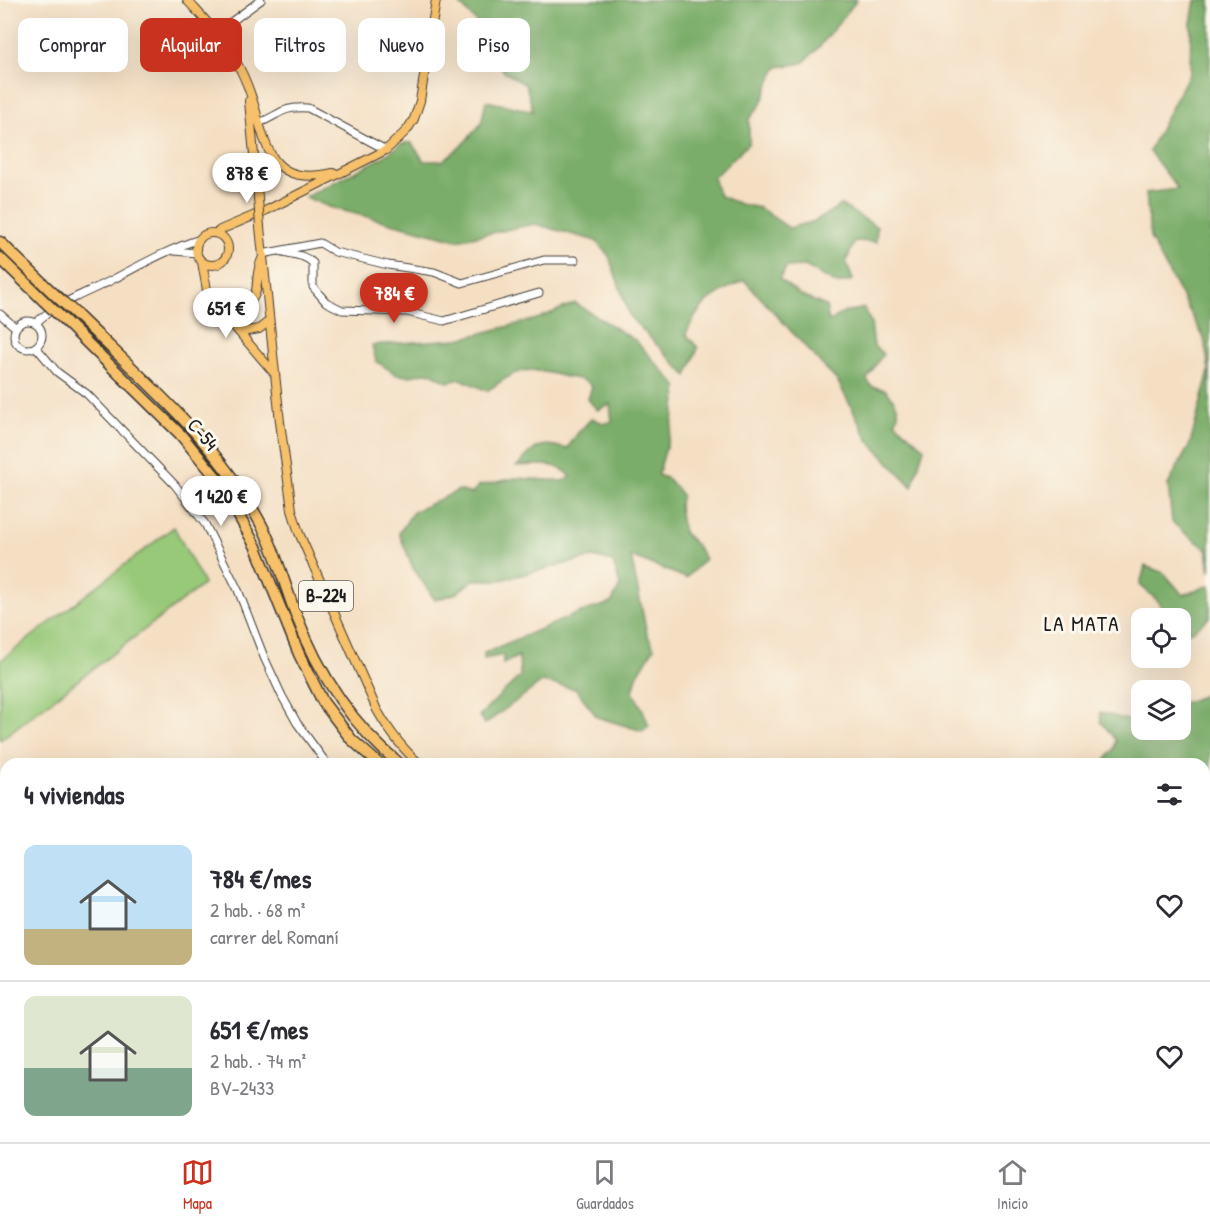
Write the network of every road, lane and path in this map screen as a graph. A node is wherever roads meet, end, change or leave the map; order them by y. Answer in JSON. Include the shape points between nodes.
{"nodes":[{"id":1,"x":188,"y":0,"type":"edge"},
{"id":2,"x":261,"y":0,"type":"edge"},
{"id":3,"x":436,"y":0,"type":"edge"},
{"id":4,"x":203,"y":18,"type":"edge"},
{"id":5,"x":236,"y":18,"type":"edge"},
{"id":6,"x":240,"y":72,"type":"edge"},
{"id":7,"x":247,"y":89,"type":"junction"},
{"id":8,"x":259,"y":123,"type":"junction"},
{"id":9,"x":386,"y":150,"type":"junction"},
{"id":10,"x":345,"y":171,"type":"junction"},
{"id":11,"x":238,"y":222,"type":"junction"},
{"id":12,"x":217,"y":233,"type":"junction"},
{"id":13,"x":200,"y":239,"type":"junction"},
{"id":14,"x":0,"y":242,"type":"edge"},
{"id":15,"x":227,"y":242,"type":"junction"},
{"id":16,"x":171,"y":251,"type":"junction"},
{"id":17,"x":279,"y":251,"type":"junction"},
{"id":18,"x":197,"y":253,"type":"junction"},
{"id":19,"x":262,"y":256,"type":"junction"},
{"id":20,"x":0,"y":258,"type":"edge"},
{"id":21,"x":575,"y":260,"type":"dead end"},
{"id":22,"x":202,"y":262,"type":"junction"},
{"id":23,"x":216,"y":265,"type":"junction"},
{"id":24,"x":205,"y":285,"type":"junction"},
{"id":25,"x":539,"y":293,"type":"dead end"},
{"id":26,"x":240,"y":309,"type":"junction"},
{"id":27,"x":0,"y":314,"type":"edge"},
{"id":28,"x":268,"y":322,"type":"junction"},
{"id":29,"x":36,"y":323,"type":"junction"},
{"id":30,"x":15,"y":327,"type":"junction"},
{"id":31,"x":36,"y":347,"type":"junction"},
{"id":32,"x":275,"y":374,"type":"junction"},
{"id":33,"x":323,"y":758,"type":"edge"},
{"id":34,"x":372,"y":758,"type":"edge"},
{"id":35,"x":393,"y":758,"type":"edge"},
{"id":36,"x":413,"y":758,"type":"edge"}],
"edges":[{"from":1,"to":4,"type":"main road","number":"B-224"},
{"from":2,"to":5,"type":"street"},
{"from":3,"to":9,"type":"main road","via":[[418,107],[403,136]]},
{"from":6,"to":7,"type":"main road","number":"B-224"},
{"from":7,"to":8,"type":"main road"},
{"from":7,"to":19,"type":"main road","number":"B-224","bridge":true},
{"from":8,"to":9,"type":"street","via":[[277,112],[308,108]]},
{"from":8,"to":10,"type":"main road","via":[[271,155],[286,171],[307,177]]},
{"from":9,"to":10,"type":"main road"},
{"from":10,"to":11,"type":"main road"},
{"from":11,"to":12,"type":"main road"},
{"from":11,"to":15,"type":"main road"},
{"from":12,"to":13,"type":"main road"},
{"from":12,"to":15,"type":"main road"},
{"from":13,"to":16,"type":"street"},
{"from":13,"to":18,"type":"main road"},
{"from":14,"to":35,"type":"highway","name":"C-54","number":"C-54","bridge":true,"via":[[207,445],[235,480],[258,518],[318,664],[364,732]]},
{"from":15,"to":23,"type":"main road","via":[[227,256]]},
{"from":16,"to":18,"type":"street"},
{"from":16,"to":29,"type":"street","via":[[66,303]]},
{"from":17,"to":19,"type":"street"},
{"from":17,"to":21,"type":"street","via":[[320,243],[335,252],[435,272],[462,282],[544,260]]},
{"from":17,"to":25,"type":"street","via":[[306,256],[313,263],[313,287],[326,302],[342,310],[406,312],[444,321]]},
{"from":18,"to":22,"type":"main road"},
{"from":19,"to":26,"type":"main road","via":[[255,297]]},
{"from":19,"to":28,"type":"main road","number":"B-224"},
{"from":20,"to":34,"type":"highway","name":"C-54","number":"C-54","bridge":true,"via":[[180,434],[220,482],[256,547],[323,702],[351,739]]},
{"from":22,"to":23,"type":"main road"},
{"from":22,"to":24,"type":"main road"},
{"from":23,"to":24,"type":"main road"},
{"from":24,"to":26,"type":"main road","via":[[224,305]]},
{"from":24,"to":32,"type":"main road","via":[[213,303]]},
{"from":26,"to":28,"type":"main road","via":[[237,317],[247,331]]},
{"from":27,"to":30,"type":"street"},
{"from":28,"to":32,"type":"main road","number":"B-224"},
{"from":29,"to":30,"type":"street","via":[[22,322]]},
{"from":29,"to":31,"type":"street","via":[[42,335]]},
{"from":30,"to":31,"type":"street","via":[[13,337],[18,345],[26,350]]},
{"from":31,"to":33,"type":"street","via":[[175,485],[205,524],[238,590],[282,696]]},
{"from":32,"to":36,"type":"main road","number":"B-224","via":[[286,473],[299,533],[377,710],[393,737]]}]}
